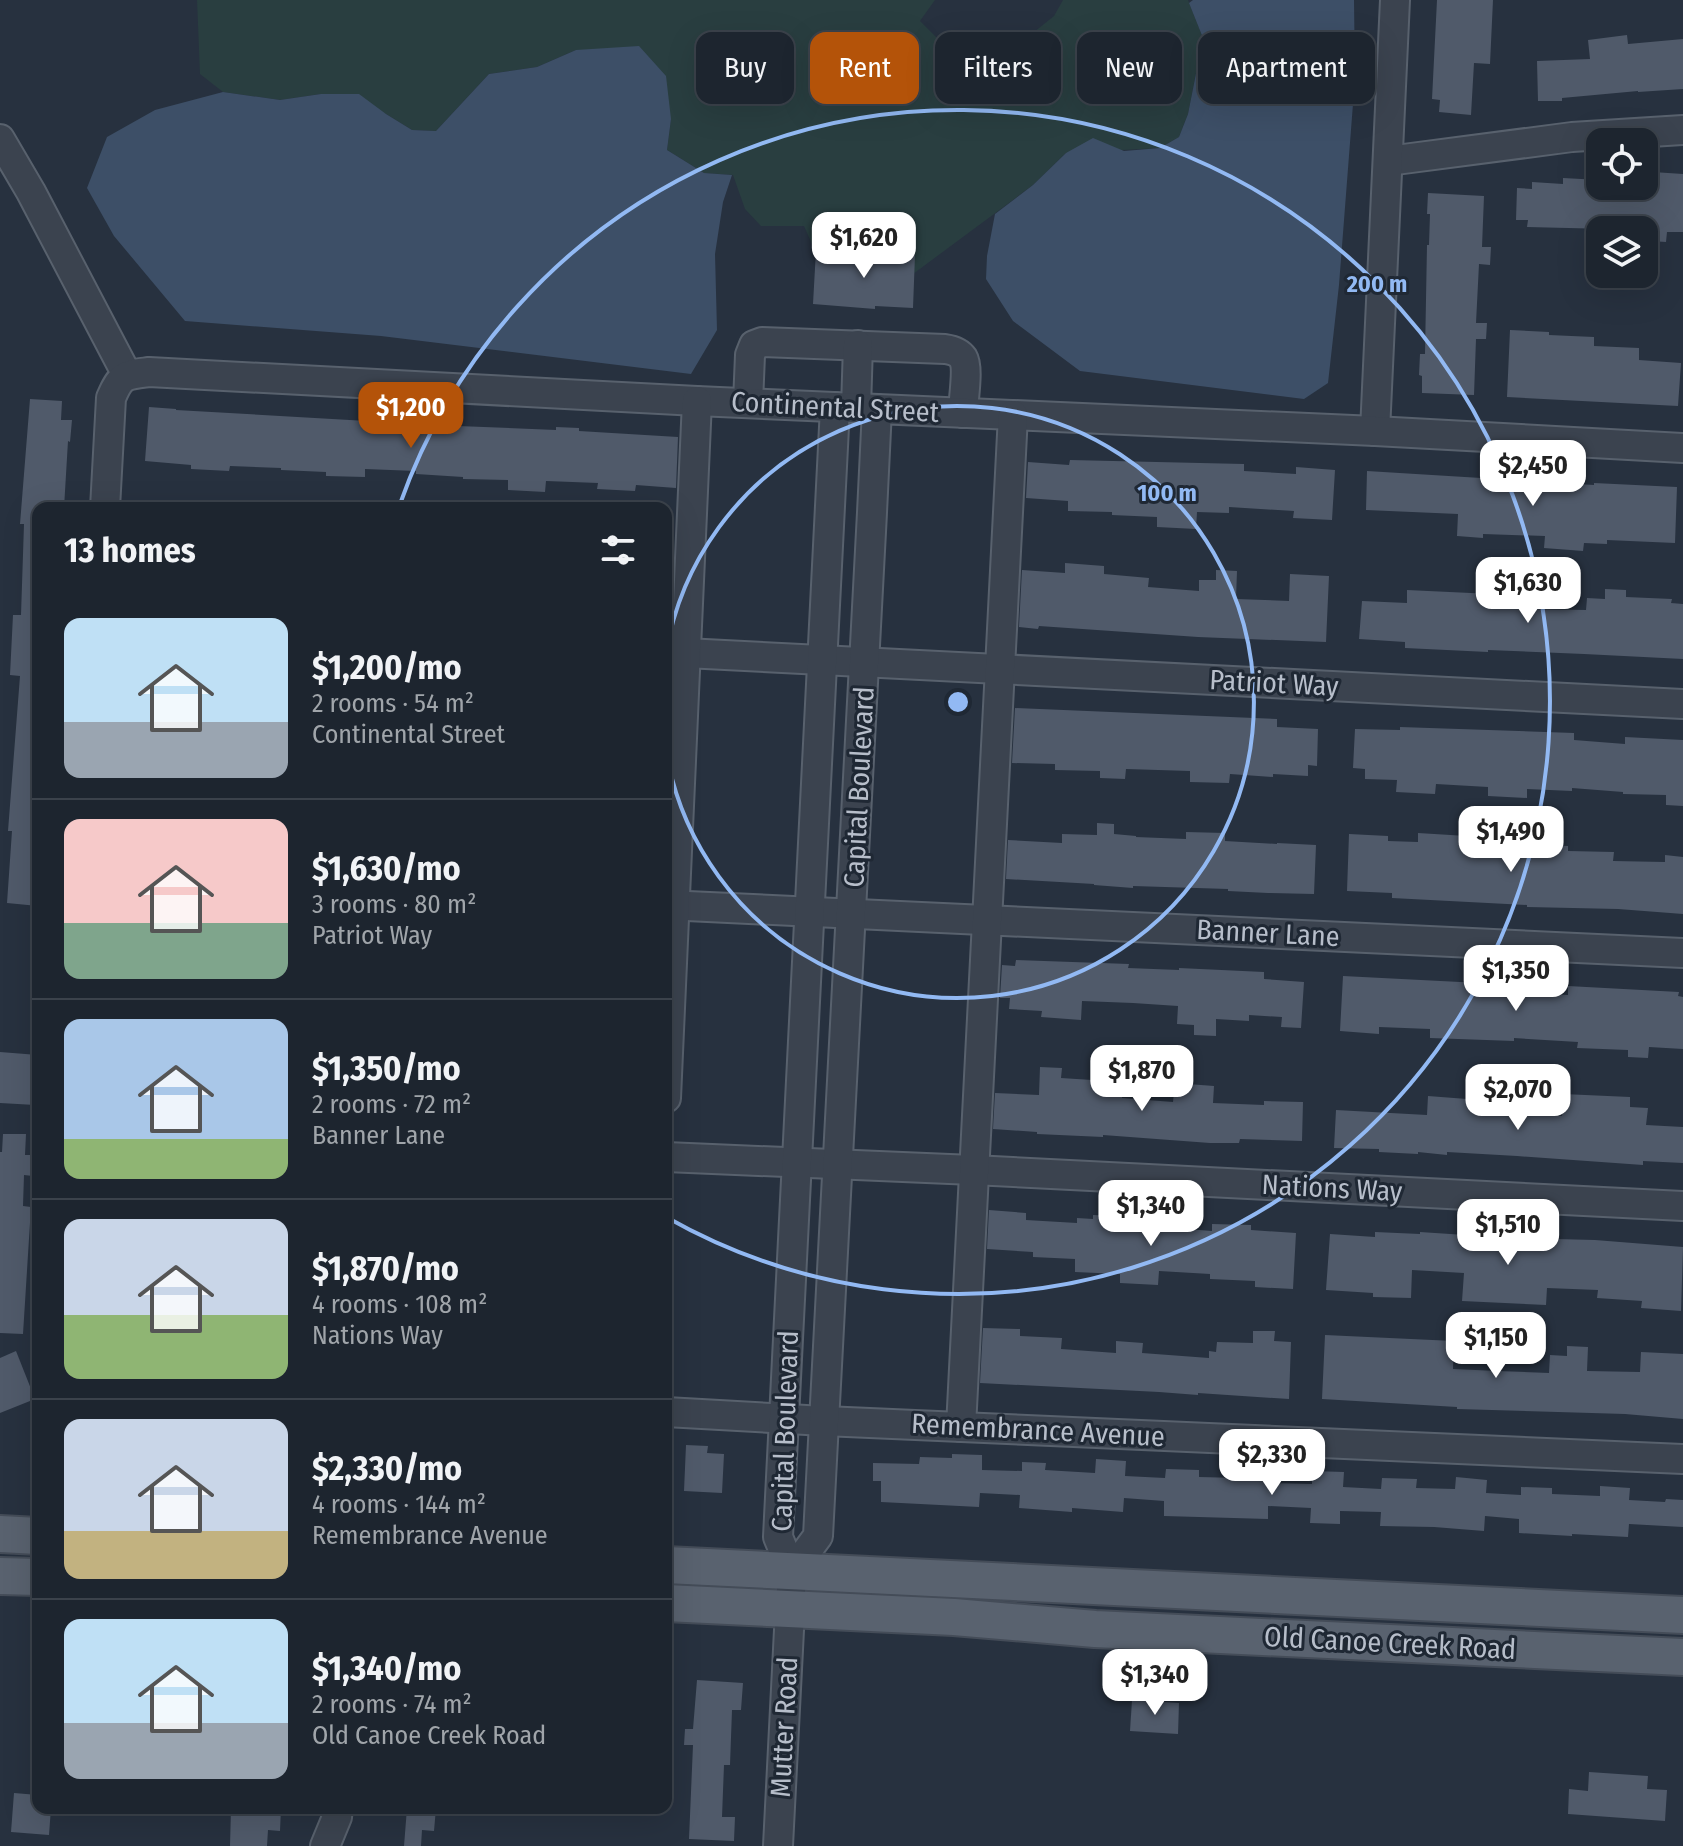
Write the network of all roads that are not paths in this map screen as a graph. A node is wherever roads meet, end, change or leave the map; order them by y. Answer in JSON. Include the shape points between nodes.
{"nodes":[{"id":1,"x":1395,"y":0,"type":"edge"},
{"id":2,"x":1683,"y":130,"type":"edge"},
{"id":3,"x":0,"y":139,"type":"edge"},
{"id":4,"x":1388,"y":161,"type":"junction"},
{"id":5,"x":858,"y":345,"type":"junction"},
{"id":6,"x":127,"y":375,"type":"junction"},
{"id":7,"x":697,"y":401,"type":"junction"},
{"id":8,"x":748,"y":403,"type":"junction"},
{"id":9,"x":856,"y":408,"type":"junction"},
{"id":10,"x":963,"y":413,"type":"junction"},
{"id":11,"x":1013,"y":415,"type":"junction"},
{"id":12,"x":1375,"y":431,"type":"junction"},
{"id":13,"x":1683,"y":448,"type":"edge"},
{"id":14,"x":105,"y":502,"type":"edge"},
{"id":15,"x":676,"y":653,"type":"edge"},
{"id":16,"x":822,"y":661,"type":"junction"},
{"id":17,"x":865,"y":661,"type":"junction"},
{"id":18,"x":1000,"y":668,"type":"junction"},
{"id":19,"x":1683,"y":704,"type":"edge"},
{"id":20,"x":672,"y":821,"type":"edge"},
{"id":21,"x":672,"y":905,"type":"edge"},
{"id":22,"x":809,"y":911,"type":"junction"},
{"id":23,"x":853,"y":913,"type":"junction"},
{"id":24,"x":988,"y":920,"type":"junction"},
{"id":25,"x":1683,"y":953,"type":"edge"},
{"id":26,"x":672,"y":1157,"type":"edge"},
{"id":27,"x":796,"y":1163,"type":"junction"},
{"id":28,"x":837,"y":1165,"type":"junction"},
{"id":29,"x":973,"y":1170,"type":"junction"},
{"id":30,"x":1683,"y":1206,"type":"edge"},
{"id":31,"x":672,"y":1412,"type":"edge"},
{"id":32,"x":783,"y":1418,"type":"junction"},
{"id":33,"x":824,"y":1421,"type":"junction"},
{"id":34,"x":961,"y":1427,"type":"junction"},
{"id":35,"x":1683,"y":1459,"type":"edge"},
{"id":36,"x":0,"y":1534,"type":"edge"},
{"id":37,"x":32,"y":1536,"type":"edge"},
{"id":38,"x":672,"y":1565,"type":"edge"},
{"id":39,"x":792,"y":1571,"type":"junction"},
{"id":40,"x":0,"y":1576,"type":"edge"},
{"id":41,"x":32,"y":1577,"type":"edge"},
{"id":42,"x":672,"y":1603,"type":"edge"},
{"id":43,"x":791,"y":1609,"type":"junction"},
{"id":44,"x":1683,"y":1615,"type":"edge"},
{"id":45,"x":1683,"y":1657,"type":"edge"},
{"id":46,"x":337,"y":1814,"type":"edge"},
{"id":47,"x":325,"y":1846,"type":"edge"},
{"id":48,"x":778,"y":1846,"type":"edge"}],
"edges":[{"from":1,"to":4,"type":"street"},
{"from":2,"to":4,"type":"street","via":[[1572,137]]},
{"from":3,"to":6,"type":"street"},
{"from":4,"to":12,"type":"street"},
{"from":5,"to":8,"type":"street","via":[[754,345]]},
{"from":5,"to":9,"type":"street"},
{"from":5,"to":10,"type":"street","via":[[955,351],[965,365]]},
{"from":6,"to":7,"type":"street","name":"Continental Street"},
{"from":6,"to":14,"type":"street","via":[[111,398]]},
{"from":7,"to":8,"type":"street","name":"Continental Street"},
{"from":7,"to":15,"type":"street"},
{"from":8,"to":9,"type":"street","name":"Continental Street"},
{"from":9,"to":10,"type":"street","name":"Continental Street"},
{"from":9,"to":16,"type":"street","name":"Capital Boulevard"},
{"from":9,"to":17,"type":"street","name":"Capital Boulevard"},
{"from":10,"to":11,"type":"street","name":"Continental Street"},
{"from":11,"to":12,"type":"street","name":"Continental Street"},
{"from":11,"to":18,"type":"street"},
{"from":12,"to":13,"type":"street","name":"Continental Street"},
{"from":15,"to":16,"type":"street","name":"Patriot Way"},
{"from":15,"to":20,"type":"street"},
{"from":16,"to":17,"type":"street","name":"Patriot Way"},
{"from":16,"to":22,"type":"street","name":"Capital Boulevard"},
{"from":17,"to":18,"type":"street","name":"Patriot Way"},
{"from":17,"to":23,"type":"street","name":"Capital Boulevard"},
{"from":18,"to":19,"type":"street","name":"Patriot Way"},
{"from":18,"to":24,"type":"street"},
{"from":21,"to":22,"type":"street","name":"Banner Lane"},
{"from":22,"to":23,"type":"street","name":"Banner Lane"},
{"from":22,"to":27,"type":"street","name":"Capital Boulevard"},
{"from":23,"to":24,"type":"street","name":"Banner Lane"},
{"from":23,"to":28,"type":"street","name":"Capital Boulevard"},
{"from":24,"to":25,"type":"street","name":"Banner Lane"},
{"from":24,"to":29,"type":"street"},
{"from":26,"to":27,"type":"street","name":"Nations Way"},
{"from":27,"to":28,"type":"street","name":"Nations Way"},
{"from":27,"to":32,"type":"street","name":"Capital Boulevard"},
{"from":28,"to":29,"type":"street","name":"Nations Way"},
{"from":28,"to":33,"type":"street","name":"Capital Boulevard"},
{"from":29,"to":30,"type":"street","name":"Nations Way"},
{"from":29,"to":34,"type":"street"},
{"from":31,"to":32,"type":"street"},
{"from":32,"to":33,"type":"street","name":"Remembrance Avenue"},
{"from":32,"to":39,"type":"street","name":"Capital Boulevard","via":[[778,1537]]},
{"from":33,"to":34,"type":"street","name":"Remembrance Avenue"},
{"from":33,"to":39,"type":"street","name":"Capital Boulevard","via":[[818,1536]]},
{"from":34,"to":35,"type":"street","name":"Remembrance Avenue"},
{"from":36,"to":37,"type":"main road"},
{"from":38,"to":39,"type":"main road","name":"Old Canoe Creek Road"},
{"from":39,"to":43,"type":"street","name":"Mutter Road"},
{"from":39,"to":44,"type":"main road","name":"Old Canoe Creek Road"},
{"from":40,"to":41,"type":"main road"},
{"from":42,"to":43,"type":"main road","name":"Old Canoe Creek Road"},
{"from":43,"to":45,"type":"main road","name":"Old Canoe Creek Road"},
{"from":43,"to":48,"type":"street","name":"Mutter Road"},
{"from":46,"to":47,"type":"street"}]}
